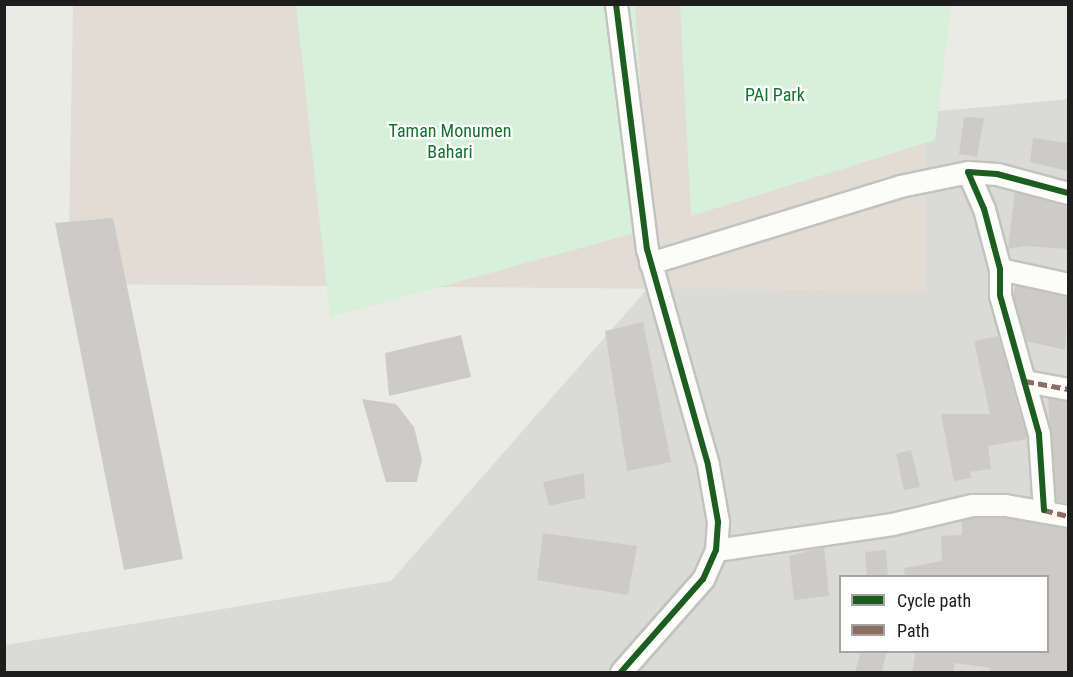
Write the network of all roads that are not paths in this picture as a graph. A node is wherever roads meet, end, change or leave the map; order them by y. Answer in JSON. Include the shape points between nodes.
{"nodes":[{"id":1,"x":616,"y":4,"type":"edge"},
{"id":2,"x":968,"y":172,"type":"junction"},
{"id":3,"x":1068,"y":192,"type":"edge"},
{"id":4,"x":650,"y":262,"type":"junction"},
{"id":5,"x":1000,"y":269,"type":"junction"},
{"id":6,"x":1068,"y":284,"type":"edge"},
{"id":7,"x":1026,"y":381,"type":"junction"},
{"id":8,"x":1068,"y":389,"type":"edge"},
{"id":9,"x":1044,"y":510,"type":"junction"},
{"id":10,"x":1068,"y":516,"type":"edge"},
{"id":11,"x":716,"y":550,"type":"junction"},
{"id":12,"x":621,"y":672,"type":"edge"}],
"edges":[{"from":1,"to":4,"type":"street"},
{"from":2,"to":3,"type":"street","via":[[997,174]]},
{"from":2,"to":4,"type":"street","via":[[939,176],[822,208]]},
{"from":2,"to":5,"type":"street","via":[[984,209]]},
{"from":4,"to":11,"type":"street","via":[[708,465],[718,522]]},
{"from":5,"to":6,"type":"street"},
{"from":5,"to":7,"type":"street","via":[[1000,295]]},
{"from":7,"to":8,"type":"street"},
{"from":7,"to":9,"type":"street","via":[[1039,434]]},
{"from":9,"to":10,"type":"street"},
{"from":9,"to":11,"type":"street","via":[[972,505],[892,524]]},
{"from":11,"to":12,"type":"street","via":[[703,579],[684,604]]}]}
